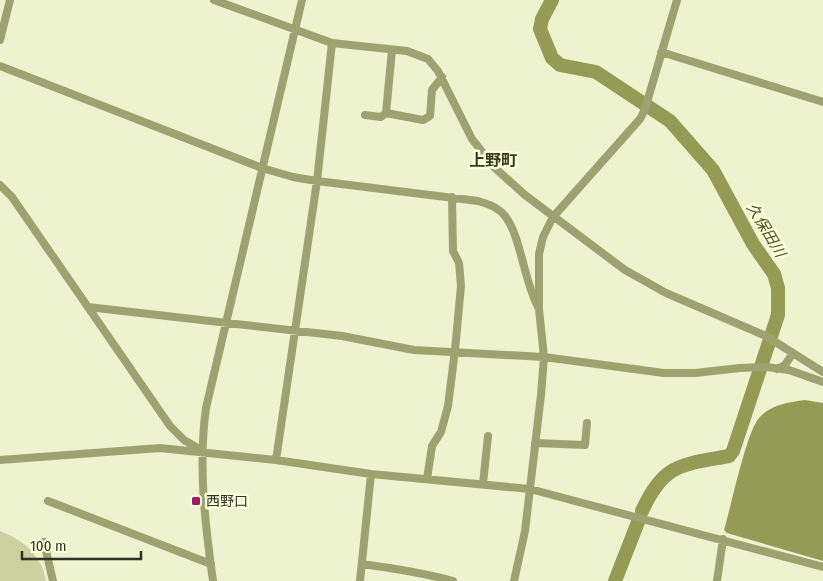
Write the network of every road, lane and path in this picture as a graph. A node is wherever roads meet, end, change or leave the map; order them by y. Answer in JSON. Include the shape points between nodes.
{"nodes":[{"id":1,"x":10,"y":0,"type":"edge"},
{"id":2,"x":214,"y":0,"type":"edge"},
{"id":3,"x":292,"y":0,"type":"edge"},
{"id":4,"x":677,"y":0,"type":"edge"},
{"id":5,"x":302,"y":2,"type":"edge"},
{"id":6,"x":295,"y":30,"type":"junction"},
{"id":7,"x":0,"y":36,"type":"edge"},
{"id":8,"x":332,"y":43,"type":"junction"},
{"id":9,"x":392,"y":50,"type":"junction"},
{"id":10,"x":661,"y":52,"type":"junction"},
{"id":11,"x":0,"y":66,"type":"edge"},
{"id":12,"x":442,"y":77,"type":"junction"},
{"id":13,"x":823,"y":102,"type":"edge"},
{"id":14,"x":386,"y":113,"type":"junction"},
{"id":15,"x":365,"y":115,"type":"dead end"},
{"id":16,"x":262,"y":168,"type":"junction"},
{"id":17,"x":317,"y":181,"type":"junction"},
{"id":18,"x":0,"y":184,"type":"edge"},
{"id":19,"x":452,"y":197,"type":"junction"},
{"id":20,"x":553,"y":216,"type":"junction"},
{"id":21,"x":88,"y":307,"type":"junction"},
{"id":22,"x":539,"y":309,"type":"junction"},
{"id":23,"x":226,"y":322,"type":"junction"},
{"id":24,"x":296,"y":331,"type":"junction"},
{"id":25,"x":455,"y":350,"type":"junction"},
{"id":26,"x":793,"y":353,"type":"junction"},
{"id":27,"x":544,"y":357,"type":"junction"},
{"id":28,"x":777,"y":369,"type":"junction"},
{"id":29,"x":823,"y":372,"type":"edge"},
{"id":30,"x":823,"y":382,"type":"edge"},
{"id":31,"x":587,"y":424,"type":"dead end"},
{"id":32,"x":488,"y":436,"type":"dead end"},
{"id":33,"x":536,"y":443,"type":"junction"},
{"id":34,"x":202,"y":451,"type":"junction"},
{"id":35,"x":0,"y":460,"type":"edge"},
{"id":36,"x":276,"y":460,"type":"junction"},
{"id":37,"x":371,"y":474,"type":"junction"},
{"id":38,"x":427,"y":479,"type":"junction"},
{"id":39,"x":483,"y":484,"type":"junction"},
{"id":40,"x":530,"y":489,"type":"junction"},
{"id":41,"x":48,"y":501,"type":"dead end"},
{"id":42,"x":723,"y":539,"type":"junction"},
{"id":43,"x":44,"y":542,"type":"dead end"},
{"id":44,"x":211,"y":564,"type":"junction"},
{"id":45,"x":362,"y":564,"type":"junction"},
{"id":46,"x":823,"y":567,"type":"edge"},
{"id":47,"x":53,"y":581,"type":"edge"},
{"id":48,"x":213,"y":581,"type":"edge"},
{"id":49,"x":360,"y":581,"type":"edge"},
{"id":50,"x":453,"y":581,"type":"edge"},
{"id":51,"x":514,"y":581,"type":"edge"},
{"id":52,"x":717,"y":581,"type":"edge"}],
"edges":[{"from":1,"to":7,"type":"street"},
{"from":2,"to":6,"type":"street"},
{"from":3,"to":5,"type":"street"},
{"from":4,"to":10,"type":"street"},
{"from":5,"to":6,"type":"street"},
{"from":6,"to":8,"type":"street"},
{"from":6,"to":16,"type":"street"},
{"from":8,"to":9,"type":"street"},
{"from":8,"to":17,"type":"street"},
{"from":9,"to":12,"type":"street","via":[[428,59]]},
{"from":9,"to":14,"type":"street"},
{"from":10,"to":13,"type":"street"},
{"from":10,"to":20,"type":"street","via":[[640,119]]},
{"from":11,"to":16,"type":"street"},
{"from":12,"to":14,"type":"street","via":[[432,90],[430,116],[423,120]]},
{"from":12,"to":20,"type":"street","via":[[472,139],[495,168]]},
{"from":14,"to":15,"type":"street","via":[[381,117]]},
{"from":16,"to":17,"type":"street"},
{"from":16,"to":23,"type":"street"},
{"from":17,"to":19,"type":"street"},
{"from":17,"to":24,"type":"street"},
{"from":18,"to":21,"type":"street"},
{"from":19,"to":22,"type":"street","via":[[492,206],[505,216]]},
{"from":19,"to":25,"type":"street","via":[[453,251],[459,263],[460,286]]},
{"from":20,"to":22,"type":"street","via":[[539,254]]},
{"from":20,"to":26,"type":"street","via":[[625,270],[651,285],[766,336]]},
{"from":21,"to":23,"type":"street"},
{"from":21,"to":34,"type":"street","via":[[170,426]]},
{"from":22,"to":27,"type":"street"},
{"from":23,"to":24,"type":"street"},
{"from":23,"to":34,"type":"street","via":[[206,408]]},
{"from":24,"to":25,"type":"street","via":[[414,350]]},
{"from":24,"to":36,"type":"street"},
{"from":25,"to":27,"type":"street"},
{"from":25,"to":38,"type":"street","via":[[448,406],[441,432],[432,446]]},
{"from":26,"to":28,"type":"street","via":[[785,365]]},
{"from":26,"to":29,"type":"street"},
{"from":27,"to":28,"type":"street","via":[[664,373],[755,367]]},
{"from":27,"to":33,"type":"street"},
{"from":28,"to":30,"type":"street"},
{"from":31,"to":33,"type":"street","via":[[585,445]]},
{"from":32,"to":39,"type":"street"},
{"from":33,"to":40,"type":"street"},
{"from":34,"to":35,"type":"street","via":[[160,448]]},
{"from":34,"to":36,"type":"street"},
{"from":34,"to":44,"type":"street"},
{"from":36,"to":37,"type":"street"},
{"from":37,"to":38,"type":"street"},
{"from":37,"to":45,"type":"street"},
{"from":38,"to":39,"type":"street"},
{"from":39,"to":40,"type":"street"},
{"from":40,"to":42,"type":"street"},
{"from":40,"to":51,"type":"street"},
{"from":41,"to":44,"type":"street"},
{"from":42,"to":46,"type":"street"},
{"from":42,"to":52,"type":"street"},
{"from":43,"to":47,"type":"street"},
{"from":44,"to":48,"type":"street"},
{"from":45,"to":49,"type":"street"},
{"from":45,"to":50,"type":"street","via":[[425,573]]}]}
